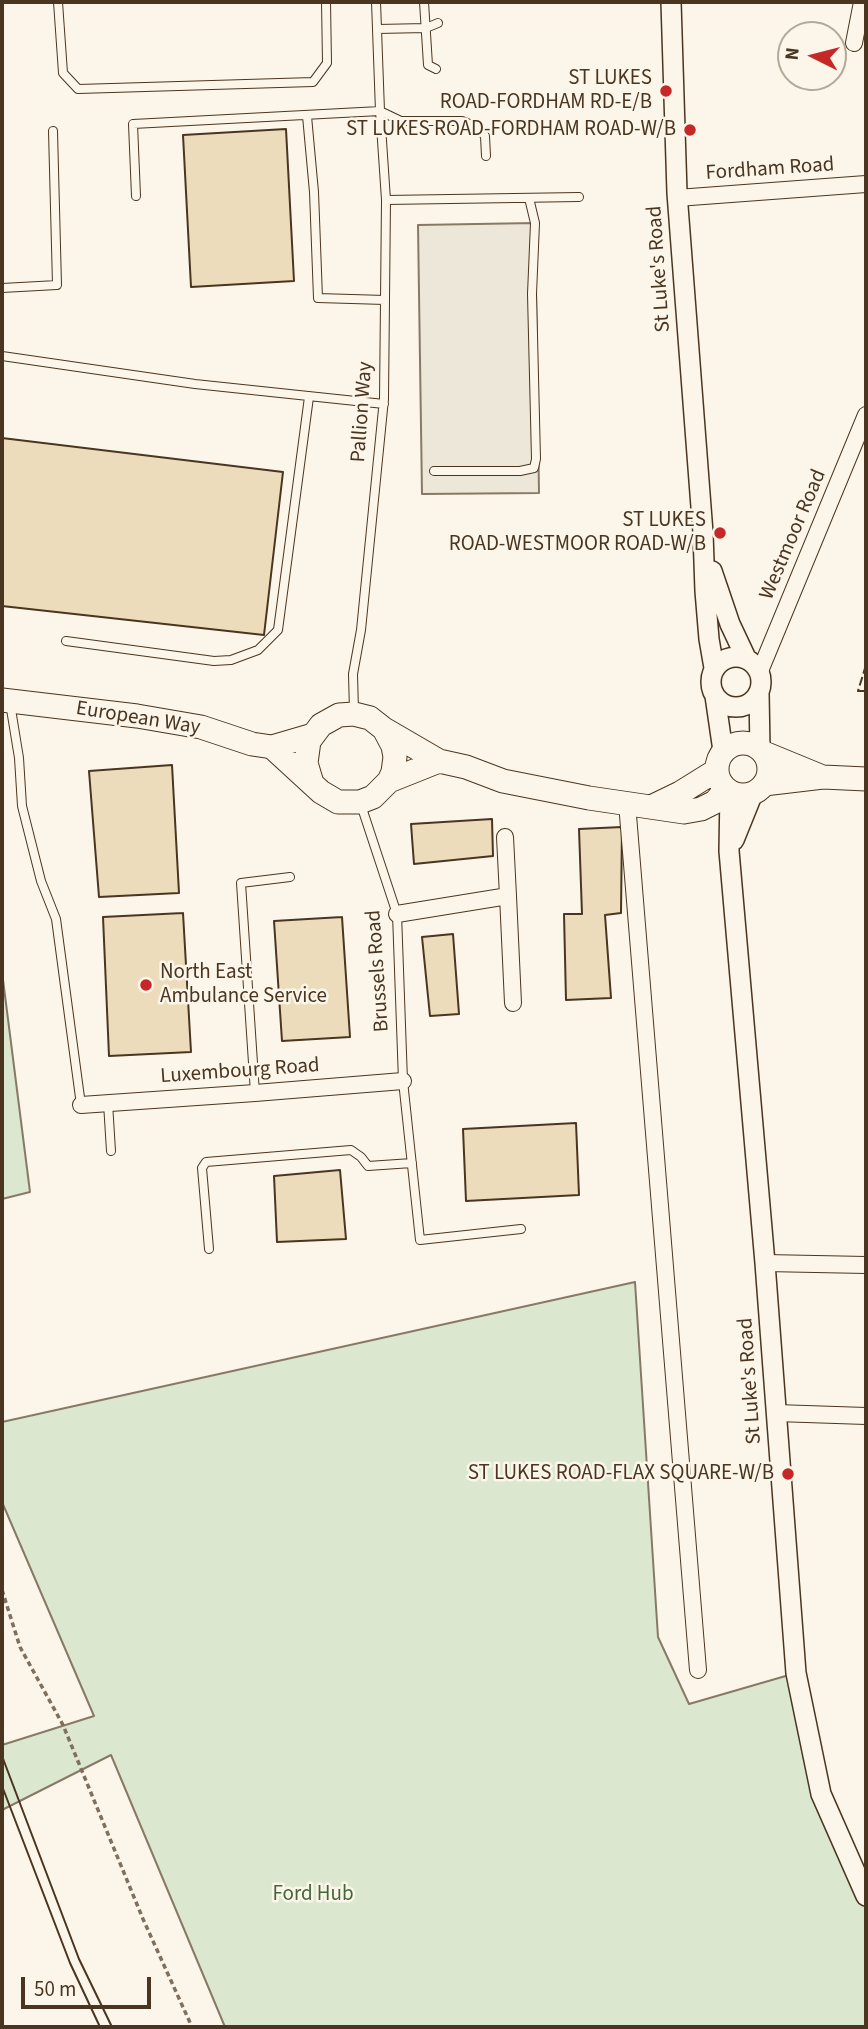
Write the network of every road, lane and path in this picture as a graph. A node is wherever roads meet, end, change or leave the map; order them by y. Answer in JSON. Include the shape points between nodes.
{"nodes":[{"id":1,"x":58,"y":2,"type":"edge"},
{"id":2,"x":326,"y":2,"type":"edge"},
{"id":3,"x":376,"y":2,"type":"edge"},
{"id":4,"x":424,"y":2,"type":"edge"},
{"id":5,"x":671,"y":2,"type":"edge"},
{"id":6,"x":862,"y":2,"type":"edge"},
{"id":7,"x":438,"y":23,"type":"dead end"},
{"id":8,"x":426,"y":28,"type":"junction"},
{"id":9,"x":377,"y":29,"type":"junction"},
{"id":10,"x":854,"y":43,"type":"dead end"},
{"id":11,"x":436,"y":69,"type":"dead end"},
{"id":12,"x":380,"y":111,"type":"junction"},
{"id":13,"x":307,"y":116,"type":"junction"},
{"id":14,"x":53,"y":131,"type":"dead end"},
{"id":15,"x":486,"y":156,"type":"dead end"},
{"id":16,"x":866,"y":184,"type":"edge"},
{"id":17,"x":136,"y":196,"type":"dead end"},
{"id":18,"x":579,"y":197,"type":"dead end"},
{"id":19,"x":529,"y":198,"type":"junction"},
{"id":20,"x":677,"y":198,"type":"junction"},
{"id":21,"x":386,"y":200,"type":"junction"},
{"id":22,"x":2,"y":288,"type":"edge"},
{"id":23,"x":385,"y":300,"type":"junction"},
{"id":24,"x":2,"y":356,"type":"edge"},
{"id":25,"x":309,"y":397,"type":"junction"},
{"id":26,"x":384,"y":404,"type":"junction"},
{"id":27,"x":866,"y":415,"type":"edge"},
{"id":28,"x":434,"y":471,"type":"dead end"},
{"id":29,"x":703,"y":533,"type":"junction"},
{"id":30,"x":66,"y":641,"type":"dead end"},
{"id":31,"x":753,"y":665,"type":"junction"},
{"id":32,"x":715,"y":668,"type":"junction"},
{"id":33,"x":759,"y":693,"type":"junction"},
{"id":34,"x":715,"y":696,"type":"junction"},
{"id":35,"x":6,"y":700,"type":"edge"},
{"id":36,"x":354,"y":714,"type":"junction"},
{"id":37,"x":384,"y":729,"type":"junction"},
{"id":38,"x":313,"y":735,"type":"junction"},
{"id":39,"x":272,"y":747,"type":"junction"},
{"id":40,"x":762,"y":751,"type":"junction"},
{"id":41,"x":439,"y":761,"type":"junction"},
{"id":42,"x":724,"y":775,"type":"junction"},
{"id":43,"x":823,"y":777,"type":"junction"},
{"id":44,"x":866,"y":779,"type":"edge"},
{"id":45,"x":389,"y":781,"type":"junction"},
{"id":46,"x":312,"y":783,"type":"junction"},
{"id":47,"x":759,"y":789,"type":"junction"},
{"id":48,"x":360,"y":802,"type":"junction"},
{"id":49,"x":627,"y":803,"type":"junction"},
{"id":50,"x":505,"y":837,"type":"dead end"},
{"id":51,"x":729,"y":851,"type":"junction"},
{"id":52,"x":290,"y":877,"type":"dead end"},
{"id":53,"x":508,"y":896,"type":"junction"},
{"id":54,"x":397,"y":914,"type":"junction"},
{"id":55,"x":513,"y":1003,"type":"dead end"},
{"id":56,"x":403,"y":1081,"type":"junction"},
{"id":57,"x":256,"y":1093,"type":"junction"},
{"id":58,"x":108,"y":1103,"type":"junction"},
{"id":59,"x":81,"y":1105,"type":"joint"},
{"id":60,"x":111,"y":1151,"type":"dead end"},
{"id":61,"x":412,"y":1163,"type":"junction"},
{"id":62,"x":521,"y":1229,"type":"dead end"},
{"id":63,"x":209,"y":1249,"type":"dead end"},
{"id":64,"x":765,"y":1263,"type":"junction"},
{"id":65,"x":866,"y":1265,"type":"edge"},
{"id":66,"x":776,"y":1413,"type":"junction"},
{"id":67,"x":866,"y":1416,"type":"edge"},
{"id":68,"x":2,"y":1590,"type":"edge"},
{"id":69,"x":698,"y":1670,"type":"dead end"},
{"id":70,"x":866,"y":1896,"type":"edge"},
{"id":71,"x":192,"y":2027,"type":"edge"}],
"edges":[{"from":1,"to":2,"type":"lane","via":[[63,73],[78,89],[313,82],[327,62]]},
{"from":3,"to":9,"type":"lane","name":"Pallion Way"},
{"from":4,"to":8,"type":"lane"},
{"from":5,"to":20,"type":"street","name":"St Luke's Road"},
{"from":6,"to":10,"type":"street"},
{"from":7,"to":8,"type":"lane"},
{"from":8,"to":9,"type":"lane"},
{"from":8,"to":11,"type":"lane","via":[[428,65]]},
{"from":9,"to":12,"type":"lane","name":"Pallion Way"},
{"from":12,"to":13,"type":"lane"},
{"from":12,"to":15,"type":"lane","via":[[401,121],[462,121],[477,127],[485,136]]},
{"from":12,"to":21,"type":"lane","name":"Pallion Way"},
{"from":13,"to":17,"type":"lane","via":[[133,124]]},
{"from":13,"to":23,"type":"lane","via":[[318,298]]},
{"from":14,"to":22,"type":"lane","via":[[57,285]]},
{"from":16,"to":20,"type":"street","name":"Fordham Road"},
{"from":18,"to":19,"type":"lane"},
{"from":19,"to":21,"type":"lane"},
{"from":19,"to":28,"type":"lane","via":[[535,223],[534,468]]},
{"from":20,"to":29,"type":"street","name":"St Luke's Road"},
{"from":21,"to":23,"type":"lane","name":"Pallion Way"},
{"from":23,"to":26,"type":"lane","name":"Pallion Way"},
{"from":24,"to":25,"type":"lane"},
{"from":25,"to":26,"type":"lane"},
{"from":25,"to":30,"type":"lane","via":[[278,630],[258,650],[214,661]]},
{"from":26,"to":36,"type":"lane","name":"Pallion Way","via":[[353,674]]},
{"from":27,"to":31,"type":"street","name":"Westmoor Road"},
{"from":29,"to":31,"type":"street","name":"St Luke's Road","via":[[730,624]]},
{"from":29,"to":32,"type":"street","name":"St Luke's Road"},
{"from":31,"to":32,"type":"street","via":[[730,657]]},
{"from":31,"to":33,"type":"street","via":[[762,680]]},
{"from":32,"to":34,"type":"street","via":[[711,687]]},
{"from":33,"to":34,"type":"street","via":[[749,704],[736,707]]},
{"from":33,"to":40,"type":"street"},
{"from":34,"to":42,"type":"street","name":"St Luke's Road"},
{"from":35,"to":39,"type":"main road","name":"European Way","via":[[201,727]]},
{"from":35,"to":59,"type":"lane","via":[[19,758],[22,806],[56,919]]},
{"from":36,"to":37,"type":"main road","via":[[370,718]]},
{"from":36,"to":38,"type":"main road","via":[[339,715]]},
{"from":37,"to":41,"type":"main road"},
{"from":37,"to":45,"type":"main road","via":[[395,757]]},
{"from":38,"to":39,"type":"main road"},
{"from":38,"to":46,"type":"main road","via":[[306,763]]},
{"from":39,"to":46,"type":"main road"},
{"from":40,"to":42,"type":"main road","via":[[740,743]]},
{"from":40,"to":43,"type":"main road"},
{"from":40,"to":47,"type":"main road","via":[[769,767]]},
{"from":41,"to":45,"type":"main road"},
{"from":41,"to":49,"type":"main road","via":[[516,784]]},
{"from":42,"to":47,"type":"main road","via":[[739,795]]},
{"from":42,"to":49,"type":"main road","via":[[715,803],[701,809],[684,812]]},
{"from":42,"to":51,"type":"street","name":"St Luke's Road"},
{"from":43,"to":44,"type":"main road"},
{"from":43,"to":47,"type":"main road"},
{"from":45,"to":48,"type":"main road","via":[[373,797]]},
{"from":46,"to":48,"type":"main road","via":[[338,802]]},
{"from":47,"to":51,"type":"street","name":"St Luke's Road"},
{"from":48,"to":54,"type":"lane","name":"Brussels Road"},
{"from":49,"to":69,"type":"street"},
{"from":50,"to":53,"type":"street"},
{"from":51,"to":64,"type":"street","name":"St Luke's Road"},
{"from":52,"to":57,"type":"lane","via":[[241,883]]},
{"from":53,"to":54,"type":"street"},
{"from":53,"to":55,"type":"street"},
{"from":54,"to":56,"type":"lane","name":"Brussels Road"},
{"from":56,"to":57,"type":"street","name":"Luxembourg Road"},
{"from":56,"to":61,"type":"lane","name":"Brussels Road"},
{"from":57,"to":58,"type":"street","name":"Luxembourg Road"},
{"from":58,"to":59,"type":"street","name":"Luxembourg Road"},
{"from":58,"to":60,"type":"lane"},
{"from":61,"to":62,"type":"lane","name":"Brussels Road","via":[[420,1240]]},
{"from":61,"to":63,"type":"lane","via":[[368,1166],[351,1150],[206,1162],[202,1168]]},
{"from":64,"to":65,"type":"street"},
{"from":64,"to":66,"type":"street","name":"St Luke's Road"},
{"from":66,"to":67,"type":"street"},
{"from":66,"to":70,"type":"street","name":"St Luke's Road","via":[[796,1673],[821,1794]]},
{"from":68,"to":71,"type":"path","via":[[20,1647],[63,1725]]}]}
